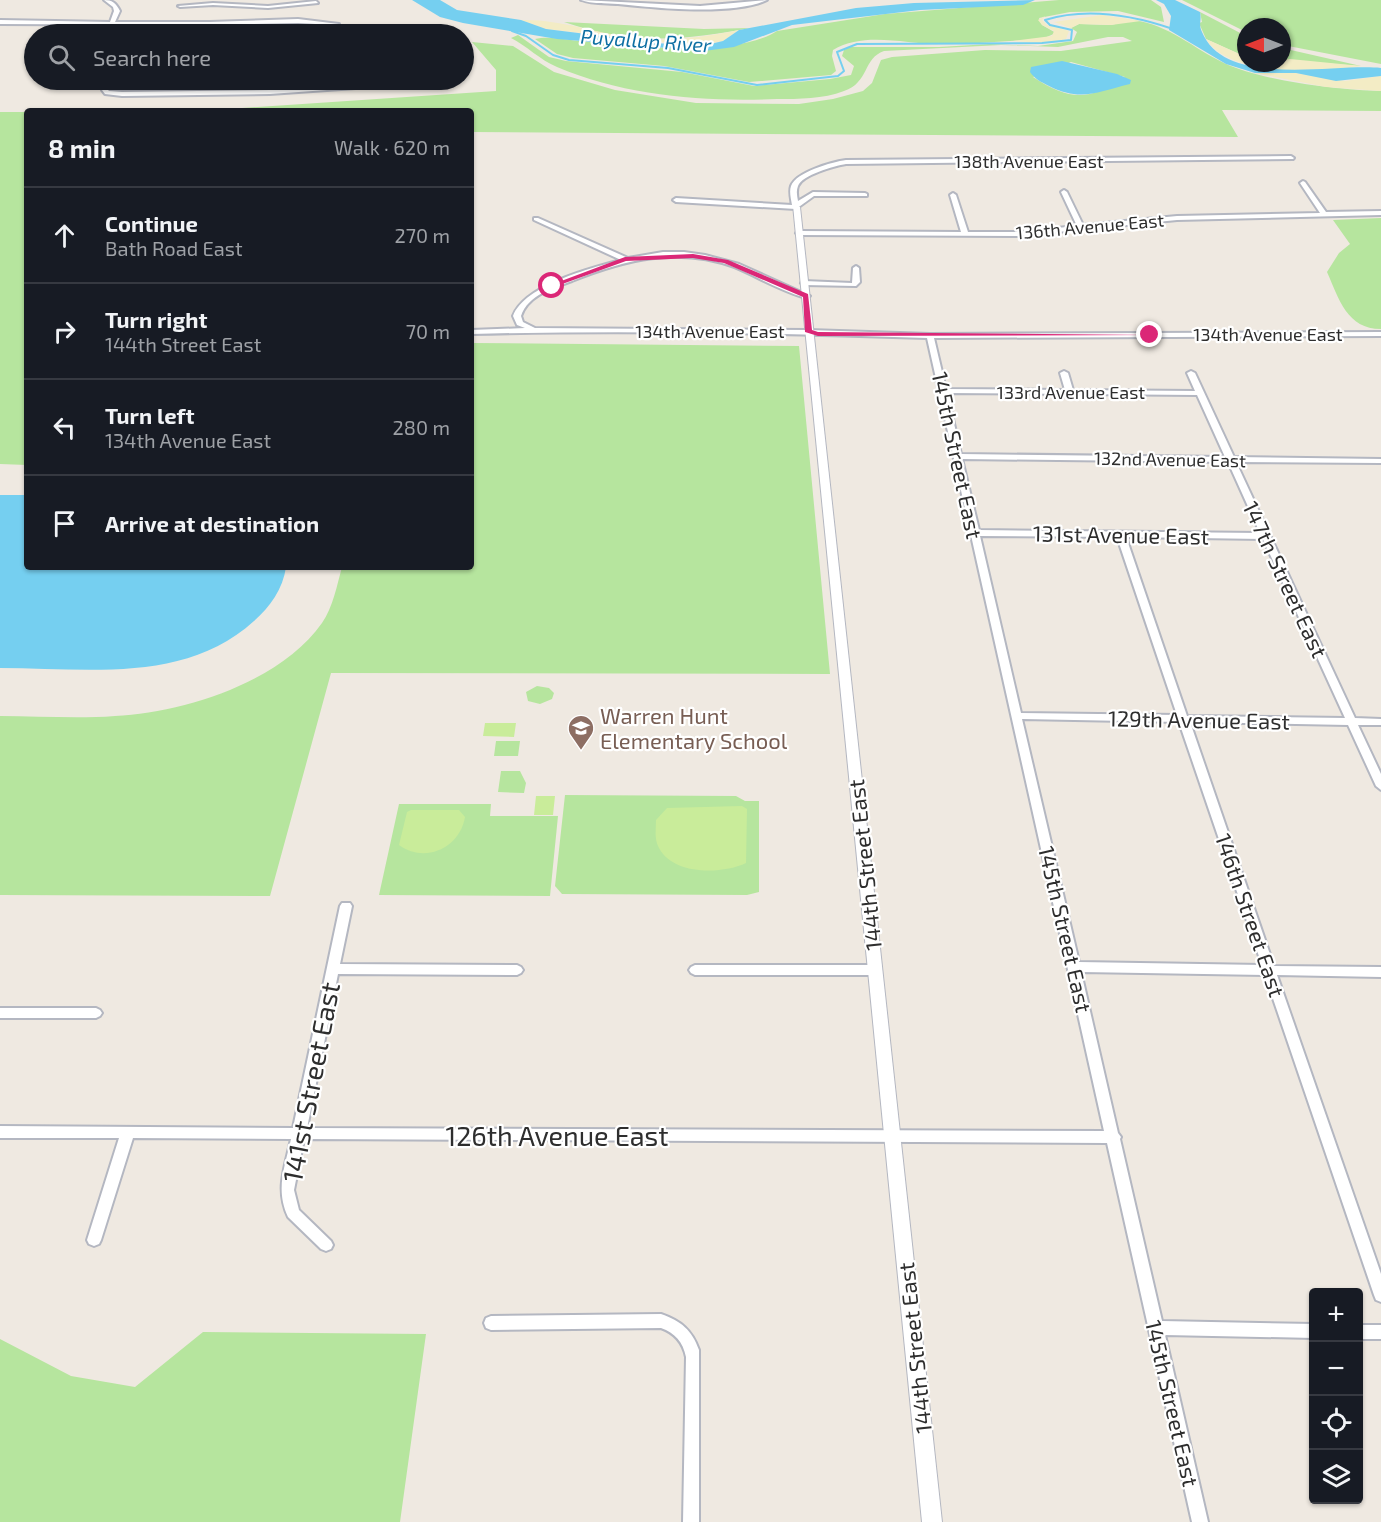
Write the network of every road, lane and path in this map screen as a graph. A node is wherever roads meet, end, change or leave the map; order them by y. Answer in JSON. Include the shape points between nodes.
{"nodes":[{"id":1,"x":106,"y":0,"type":"edge"},
{"id":2,"x":583,"y":0,"type":"edge"},
{"id":3,"x":765,"y":0,"type":"edge"},
{"id":4,"x":614,"y":1,"type":"edge"},
{"id":5,"x":316,"y":2,"type":"dead end"},
{"id":6,"x":697,"y":3,"type":"edge"},
{"id":7,"x":180,"y":6,"type":"dead end"},
{"id":8,"x":268,"y":7,"type":"junction"},
{"id":9,"x":0,"y":22,"type":"edge"},
{"id":10,"x":112,"y":22,"type":"junction"},
{"id":11,"x":260,"y":23,"type":"junction"},
{"id":12,"x":210,"y":24,"type":"joint"},
{"id":13,"x":334,"y":24,"type":"edge"},
{"id":14,"x":105,"y":90,"type":"edge"},
{"id":15,"x":298,"y":90,"type":"edge"},
{"id":16,"x":1292,"y":159,"type":"dead end"},
{"id":17,"x":1303,"y":183,"type":"dead end"},
{"id":18,"x":1064,"y":192,"type":"dead end"},
{"id":19,"x":865,"y":195,"type":"dead end"},
{"id":20,"x":953,"y":195,"type":"dead end"},
{"id":21,"x":676,"y":200,"type":"dead end"},
{"id":22,"x":796,"y":206,"type":"junction"},
{"id":23,"x":1381,"y":213,"type":"edge"},
{"id":24,"x":1324,"y":214,"type":"junction"},
{"id":25,"x":536,"y":219,"type":"dead end"},
{"id":26,"x":1081,"y":228,"type":"junction"},
{"id":27,"x":799,"y":233,"type":"junction"},
{"id":28,"x":965,"y":234,"type":"junction"},
{"id":29,"x":625,"y":259,"type":"junction"},
{"id":30,"x":856,"y":268,"type":"dead end"},
{"id":31,"x":805,"y":290,"type":"junction"},
{"id":32,"x":537,"y":330,"type":"junction"},
{"id":33,"x":474,"y":332,"type":"edge"},
{"id":34,"x":809,"y":332,"type":"junction"},
{"id":35,"x":1381,"y":334,"type":"edge"},
{"id":36,"x":930,"y":336,"type":"junction"},
{"id":37,"x":1064,"y":373,"type":"dead end"},
{"id":38,"x":1191,"y":374,"type":"dead end"},
{"id":39,"x":943,"y":391,"type":"junction"},
{"id":40,"x":1070,"y":392,"type":"junction"},
{"id":41,"x":1200,"y":393,"type":"junction"},
{"id":42,"x":958,"y":456,"type":"junction"},
{"id":43,"x":1230,"y":459,"type":"junction"},
{"id":44,"x":1381,"y":461,"type":"edge"},
{"id":45,"x":975,"y":533,"type":"junction"},
{"id":46,"x":1120,"y":534,"type":"junction"},
{"id":47,"x":1266,"y":536,"type":"junction"},
{"id":48,"x":1016,"y":716,"type":"junction"},
{"id":49,"x":1183,"y":719,"type":"junction"},
{"id":50,"x":1351,"y":722,"type":"junction"},
{"id":51,"x":1381,"y":722,"type":"edge"},
{"id":52,"x":1381,"y":786,"type":"edge"},
{"id":53,"x":346,"y":906,"type":"dead end"},
{"id":54,"x":1075,"y":967,"type":"junction"},
{"id":55,"x":332,"y":969,"type":"junction"},
{"id":56,"x":517,"y":970,"type":"dead end"},
{"id":57,"x":695,"y":970,"type":"dead end"},
{"id":58,"x":875,"y":970,"type":"junction"},
{"id":59,"x":1269,"y":970,"type":"junction"},
{"id":60,"x":1381,"y":972,"type":"edge"},
{"id":61,"x":0,"y":1013,"type":"edge"},
{"id":62,"x":96,"y":1013,"type":"dead end"},
{"id":63,"x":0,"y":1132,"type":"edge"},
{"id":64,"x":128,"y":1132,"type":"junction"},
{"id":65,"x":297,"y":1133,"type":"junction"},
{"id":66,"x":892,"y":1136,"type":"junction"},
{"id":67,"x":1114,"y":1137,"type":"junction"},
{"id":68,"x":94,"y":1240,"type":"dead end"},
{"id":69,"x":326,"y":1245,"type":"dead end"},
{"id":70,"x":1381,"y":1295,"type":"edge"},
{"id":71,"x":491,"y":1323,"type":"dead end"},
{"id":72,"x":1156,"y":1328,"type":"junction"},
{"id":73,"x":1309,"y":1331,"type":"edge"},
{"id":74,"x":1363,"y":1332,"type":"edge"},
{"id":75,"x":1381,"y":1332,"type":"edge"},
{"id":76,"x":692,"y":1522,"type":"edge"},
{"id":77,"x":932,"y":1522,"type":"edge"},
{"id":78,"x":1200,"y":1522,"type":"edge"}],
"edges":[{"from":1,"to":10,"type":"street","via":[[117,11]]},
{"from":2,"to":4,"type":"street"},
{"from":3,"to":6,"type":"street","via":[[725,7]]},
{"from":4,"to":6,"type":"street"},
{"from":5,"to":8,"type":"street"},
{"from":7,"to":8,"type":"street"},
{"from":8,"to":11,"type":"street"},
{"from":9,"to":10,"type":"street"},
{"from":10,"to":12,"type":"street"},
{"from":11,"to":12,"type":"street"},
{"from":11,"to":13,"type":"street"},
{"from":14,"to":15,"type":"street"},
{"from":16,"to":22,"type":"street","name":"138th Avenue East","via":[[837,162],[796,183]]},
{"from":17,"to":24,"type":"street"},
{"from":18,"to":26,"type":"street"},
{"from":19,"to":22,"type":"street","via":[[816,194]]},
{"from":20,"to":28,"type":"street"},
{"from":21,"to":22,"type":"street"},
{"from":22,"to":27,"type":"street","name":"144th Street East"},
{"from":23,"to":24,"type":"street","name":"136th Avenue East"},
{"from":24,"to":26,"type":"street","name":"136th Avenue East","via":[[1177,218]]},
{"from":25,"to":29,"type":"street"},
{"from":26,"to":28,"type":"street","name":"136th Avenue East"},
{"from":27,"to":28,"type":"street","name":"136th Avenue East"},
{"from":27,"to":31,"type":"street","name":"144th Street East"},
{"from":29,"to":31,"type":"street","via":[[661,255],[715,259]]},
{"from":29,"to":32,"type":"street","via":[[552,286],[527,300],[518,320]]},
{"from":30,"to":31,"type":"street","via":[[854,285]]},
{"from":31,"to":34,"type":"street","name":"144th Street East"},
{"from":32,"to":33,"type":"street","name":"134th Avenue East"},
{"from":32,"to":34,"type":"street","name":"134th Avenue East"},
{"from":34,"to":36,"type":"street","name":"134th Avenue East"},
{"from":34,"to":58,"type":"street","name":"144th Street East"},
{"from":35,"to":36,"type":"street","name":"134th Avenue East"},
{"from":36,"to":39,"type":"street","name":"145th Street East"},
{"from":37,"to":40,"type":"street"},
{"from":38,"to":41,"type":"street","name":"147th Street East"},
{"from":39,"to":40,"type":"street","name":"133rd Avenue East"},
{"from":39,"to":42,"type":"street","name":"145th Street East"},
{"from":40,"to":41,"type":"street","name":"133rd Avenue East"},
{"from":41,"to":43,"type":"street","name":"147th Street East"},
{"from":42,"to":43,"type":"street","name":"132nd Avenue East"},
{"from":42,"to":45,"type":"street","name":"145th Street East"},
{"from":43,"to":44,"type":"street","name":"132nd Avenue East"},
{"from":43,"to":47,"type":"street","name":"147th Street East"},
{"from":45,"to":46,"type":"street","name":"131st Avenue East"},
{"from":45,"to":48,"type":"street","name":"145th Street East"},
{"from":46,"to":47,"type":"street","name":"131st Avenue East"},
{"from":46,"to":49,"type":"street","name":"146th Street East"},
{"from":47,"to":50,"type":"street","name":"147th Street East"},
{"from":48,"to":49,"type":"street","name":"129th Avenue East"},
{"from":48,"to":54,"type":"street","name":"145th Street East"},
{"from":49,"to":50,"type":"street","name":"129th Avenue East"},
{"from":49,"to":59,"type":"street","name":"146th Street East"},
{"from":50,"to":51,"type":"street","name":"129th Avenue East"},
{"from":50,"to":52,"type":"street","name":"147th Street East"},
{"from":53,"to":55,"type":"street","name":"141st Street East"},
{"from":54,"to":59,"type":"street"},
{"from":54,"to":67,"type":"street","name":"145th Street East"},
{"from":55,"to":56,"type":"street"},
{"from":55,"to":65,"type":"street","name":"141st Street East"},
{"from":57,"to":58,"type":"street"},
{"from":58,"to":66,"type":"street","name":"144th Street East"},
{"from":59,"to":60,"type":"street"},
{"from":59,"to":70,"type":"street","name":"146th Street East"},
{"from":61,"to":62,"type":"street"},
{"from":63,"to":64,"type":"street","name":"126th Avenue East"},
{"from":64,"to":65,"type":"street","name":"126th Avenue East"},
{"from":64,"to":68,"type":"street"},
{"from":65,"to":66,"type":"street","name":"126th Avenue East"},
{"from":65,"to":69,"type":"street","name":"141st Street East","via":[[288,1199],[300,1221]]},
{"from":66,"to":67,"type":"street","name":"126th Avenue East"},
{"from":66,"to":77,"type":"street","name":"144th Street East"},
{"from":67,"to":72,"type":"street","name":"145th Street East"},
{"from":71,"to":76,"type":"street","via":[[661,1321],[681,1330],[693,1357]]},
{"from":72,"to":73,"type":"street"},
{"from":72,"to":78,"type":"street","name":"145th Street East"},
{"from":74,"to":75,"type":"street"}]}
